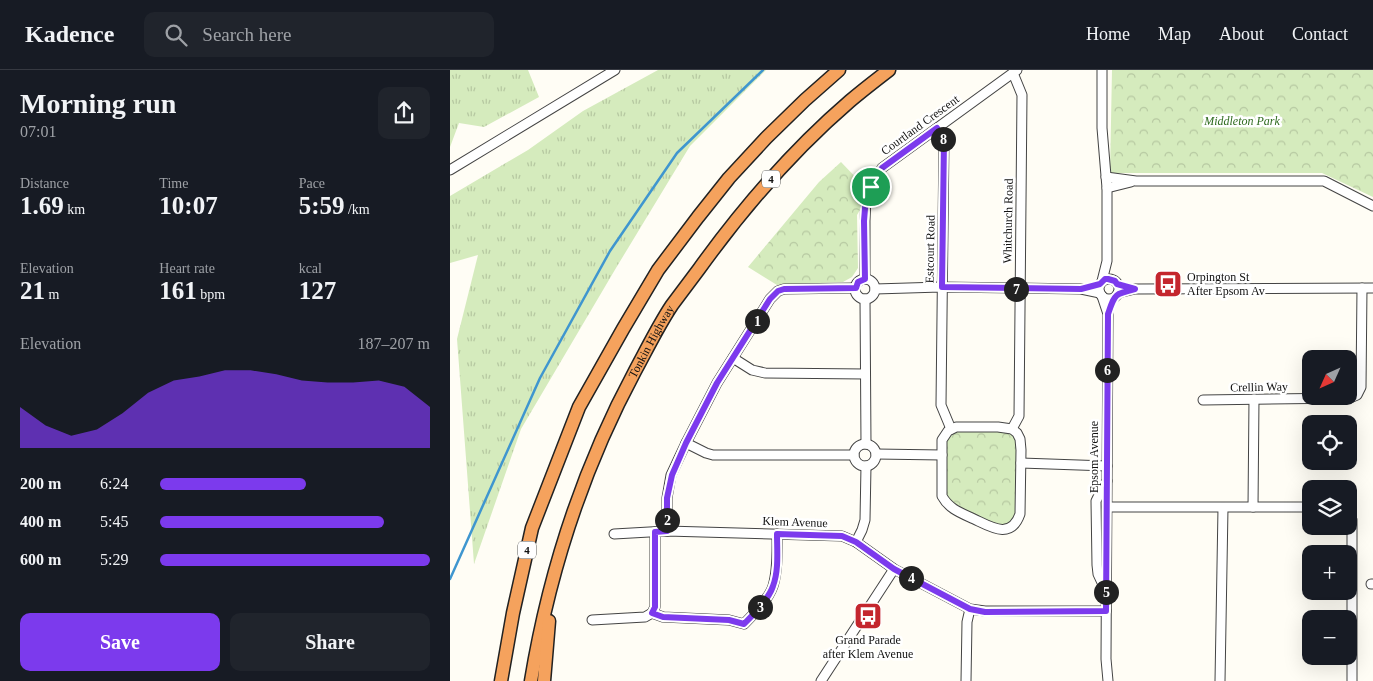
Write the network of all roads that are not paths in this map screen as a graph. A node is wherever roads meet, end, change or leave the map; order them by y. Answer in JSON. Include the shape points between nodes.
{"nodes":[{"id":1,"x":615,"y":70,"type":"edge"},
{"id":2,"x":839,"y":70,"type":"edge"},
{"id":3,"x":889,"y":70,"type":"edge"},
{"id":4,"x":1102,"y":70,"type":"edge"},
{"id":5,"x":1015,"y":72,"type":"edge"},
{"id":6,"x":937,"y":128,"type":"junction"},
{"id":7,"x":450,"y":170,"type":"edge"},
{"id":8,"x":1106,"y":177,"type":"junction"},
{"id":9,"x":1136,"y":181,"type":"junction"},
{"id":10,"x":1107,"y":188,"type":"junction"},
{"id":11,"x":1373,"y":206,"type":"edge"},
{"id":12,"x":1107,"y":261,"type":"junction"},
{"id":13,"x":865,"y":279,"type":"junction"},
{"id":14,"x":1116,"y":282,"type":"junction"},
{"id":15,"x":942,"y":287,"type":"junction"},
{"id":16,"x":856,"y":288,"type":"junction"},
{"id":17,"x":1101,"y":288,"type":"junction"},
{"id":18,"x":1362,"y":288,"type":"junction"},
{"id":19,"x":1373,"y":288,"type":"edge"},
{"id":20,"x":875,"y":289,"type":"junction"},
{"id":21,"x":1020,"y":289,"type":"junction"},
{"id":22,"x":1135,"y":289,"type":"junction"},
{"id":23,"x":1116,"y":295,"type":"junction"},
{"id":24,"x":865,"y":299,"type":"junction"},
{"id":25,"x":1108,"y":314,"type":"junction"},
{"id":26,"x":733,"y":358,"type":"junction"},
{"id":27,"x":865,"y":374,"type":"junction"},
{"id":28,"x":1254,"y":399,"type":"junction"},
{"id":29,"x":1203,"y":400,"type":"dead end"},
{"id":30,"x":951,"y":429,"type":"junction"},
{"id":31,"x":1012,"y":429,"type":"junction"},
{"id":32,"x":686,"y":443,"type":"junction"},
{"id":33,"x":866,"y":444,"type":"junction"},
{"id":34,"x":876,"y":454,"type":"junction"},
{"id":35,"x":942,"y":454,"type":"junction"},
{"id":36,"x":854,"y":455,"type":"junction"},
{"id":37,"x":1021,"y":464,"type":"junction"},
{"id":38,"x":866,"y":466,"type":"junction"},
{"id":39,"x":1107,"y":466,"type":"junction"},
{"id":40,"x":1107,"y":481,"type":"junction"},
{"id":41,"x":1107,"y":507,"type":"junction"},
{"id":42,"x":1253,"y":507,"type":"junction"},
{"id":43,"x":1302,"y":507,"type":"edge"},
{"id":44,"x":1223,"y":508,"type":"junction"},
{"id":45,"x":667,"y":531,"type":"junction"},
{"id":46,"x":655,"y":532,"type":"junction"},
{"id":47,"x":614,"y":534,"type":"dead end"},
{"id":48,"x":777,"y":534,"type":"junction"},
{"id":49,"x":1352,"y":535,"type":"edge"},
{"id":50,"x":856,"y":542,"type":"junction"},
{"id":51,"x":894,"y":569,"type":"junction"},
{"id":52,"x":552,"y":579,"type":"junction"},
{"id":53,"x":1106,"y":594,"type":"junction"},
{"id":54,"x":970,"y":609,"type":"junction"},
{"id":55,"x":1106,"y":611,"type":"junction"},
{"id":56,"x":513,"y":613,"type":"junction"},
{"id":57,"x":652,"y":613,"type":"junction"},
{"id":58,"x":592,"y":620,"type":"dead end"},
{"id":59,"x":1106,"y":660,"type":"junction"},
{"id":60,"x":492,"y":681,"type":"edge"},
{"id":61,"x":501,"y":681,"type":"edge"},
{"id":62,"x":531,"y":681,"type":"edge"},
{"id":63,"x":544,"y":681,"type":"edge"},
{"id":64,"x":821,"y":681,"type":"edge"},
{"id":65,"x":966,"y":681,"type":"edge"},
{"id":66,"x":1103,"y":681,"type":"edge"},
{"id":67,"x":1108,"y":681,"type":"edge"},
{"id":68,"x":1220,"y":681,"type":"edge"},
{"id":69,"x":1352,"y":681,"type":"edge"}],
"edges":[{"from":1,"to":7,"type":"street"},
{"from":2,"to":56,"type":"highway","number":"4","via":[[792,112],[729,178],[663,264],[628,321],[579,406],[532,528]]},
{"from":3,"to":52,"type":"highway","name":"Tonkin Highway","number":"4","via":[[800,147],[724,235],[672,306],[603,435],[571,517]]},
{"from":4,"to":8,"type":"street"},
{"from":5,"to":6,"type":"street","name":"Courtland Crescent"},
{"from":5,"to":21,"type":"street","name":"Whitchurch Road","via":[[1022,95]]},
{"from":6,"to":13,"type":"street","name":"Courtland Crescent","via":[[882,168],[866,196]]},
{"from":6,"to":15,"type":"street","name":"Estcourt Road","via":[[944,140]]},
{"from":8,"to":9,"type":"street"},
{"from":8,"to":10,"type":"street"},
{"from":9,"to":10,"type":"street"},
{"from":9,"to":11,"type":"street","via":[[1324,181]]},
{"from":10,"to":12,"type":"street"},
{"from":12,"to":14,"type":"street"},
{"from":12,"to":17,"type":"street"},
{"from":13,"to":16,"type":"street","via":[[858,282]]},
{"from":13,"to":20,"type":"street","via":[[871,281]]},
{"from":14,"to":17,"type":"street","via":[[1108,279]]},
{"from":14,"to":22,"type":"street"},
{"from":14,"to":23,"type":"street"},
{"from":15,"to":20,"type":"street"},
{"from":15,"to":21,"type":"street"},
{"from":15,"to":30,"type":"street","name":"Estcourt Road","via":[[941,405]]},
{"from":16,"to":24,"type":"street","via":[[858,296]]},
{"from":16,"to":26,"type":"street","via":[[778,291]]},
{"from":17,"to":21,"type":"street"},
{"from":17,"to":23,"type":"street","via":[[1108,298]]},
{"from":17,"to":25,"type":"street","name":"Epsom Avenue"},
{"from":18,"to":19,"type":"street"},
{"from":18,"to":22,"type":"street"},
{"from":18,"to":28,"type":"street","name":"Crellin Way","via":[[1361,387],[1357,394],[1350,398]]},
{"from":20,"to":24,"type":"street","via":[[873,295]]},
{"from":21,"to":31,"type":"street","name":"Whitchurch Road","via":[[1019,416]]},
{"from":22,"to":23,"type":"street"},
{"from":23,"to":25,"type":"street","name":"Epsom Avenue"},
{"from":24,"to":27,"type":"street"},
{"from":25,"to":39,"type":"street","name":"Epsom Avenue"},
{"from":26,"to":27,"type":"street","via":[[752,370],[765,373]]},
{"from":26,"to":32,"type":"street"},
{"from":27,"to":33,"type":"street"},
{"from":28,"to":29,"type":"street","name":"Crellin Way"},
{"from":28,"to":42,"type":"street"},
{"from":30,"to":31,"type":"street"},
{"from":30,"to":35,"type":"street","via":[[943,436]]},
{"from":31,"to":37,"type":"street","via":[[1020,439]]},
{"from":32,"to":36,"type":"street","via":[[714,455]]},
{"from":32,"to":45,"type":"street","via":[[672,475],[667,498]]},
{"from":33,"to":34,"type":"street","via":[[872,446]]},
{"from":33,"to":36,"type":"street","via":[[856,448]]},
{"from":34,"to":35,"type":"street"},
{"from":34,"to":38,"type":"street","via":[[875,460]]},
{"from":35,"to":37,"type":"street","via":[[942,496],[946,502],[994,529],[1010,528],[1018,521]]},
{"from":36,"to":38,"type":"street","via":[[860,465]]},
{"from":37,"to":39,"type":"street"},
{"from":38,"to":50,"type":"street","via":[[865,520]]},
{"from":39,"to":40,"type":"street","name":"Epsom Avenue"},
{"from":40,"to":41,"type":"street","name":"Epsom Avenue"},
{"from":40,"to":53,"type":"street","via":[[1096,501],[1097,565]]},
{"from":41,"to":44,"type":"street"},
{"from":41,"to":53,"type":"street","name":"Epsom Avenue"},
{"from":42,"to":43,"type":"street"},
{"from":42,"to":44,"type":"street"},
{"from":44,"to":68,"type":"street"},
{"from":45,"to":46,"type":"street","name":"Klem Avenue"},
{"from":45,"to":48,"type":"street","name":"Klem Avenue"},
{"from":46,"to":47,"type":"street","name":"Klem Avenue"},
{"from":46,"to":57,"type":"street","via":[[655,607]]},
{"from":48,"to":50,"type":"street","name":"Klem Avenue","via":[[842,536]]},
{"from":48,"to":57,"type":"street","via":[[773,588],[744,624],[729,620],[663,617]]},
{"from":49,"to":69,"type":"street"},
{"from":50,"to":51,"type":"street","name":"Klem Avenue"},
{"from":51,"to":54,"type":"street","name":"Klem Avenue"},
{"from":51,"to":64,"type":"street"},
{"from":52,"to":62,"type":"highway","name":"Tonkin Highway","number":"4"},
{"from":52,"to":63,"type":"highway"},
{"from":53,"to":55,"type":"street","name":"Epsom Avenue"},
{"from":54,"to":55,"type":"street","name":"Klem Avenue","via":[[985,612]]},
{"from":54,"to":65,"type":"street"},
{"from":55,"to":59,"type":"street","name":"Epsom Avenue"},
{"from":56,"to":60,"type":"highway"},
{"from":56,"to":61,"type":"highway","number":"4"},
{"from":57,"to":58,"type":"street","via":[[645,617]]},
{"from":59,"to":66,"type":"street","name":"Epsom Avenue"},
{"from":59,"to":67,"type":"street","name":"Epsom Avenue"}]}
